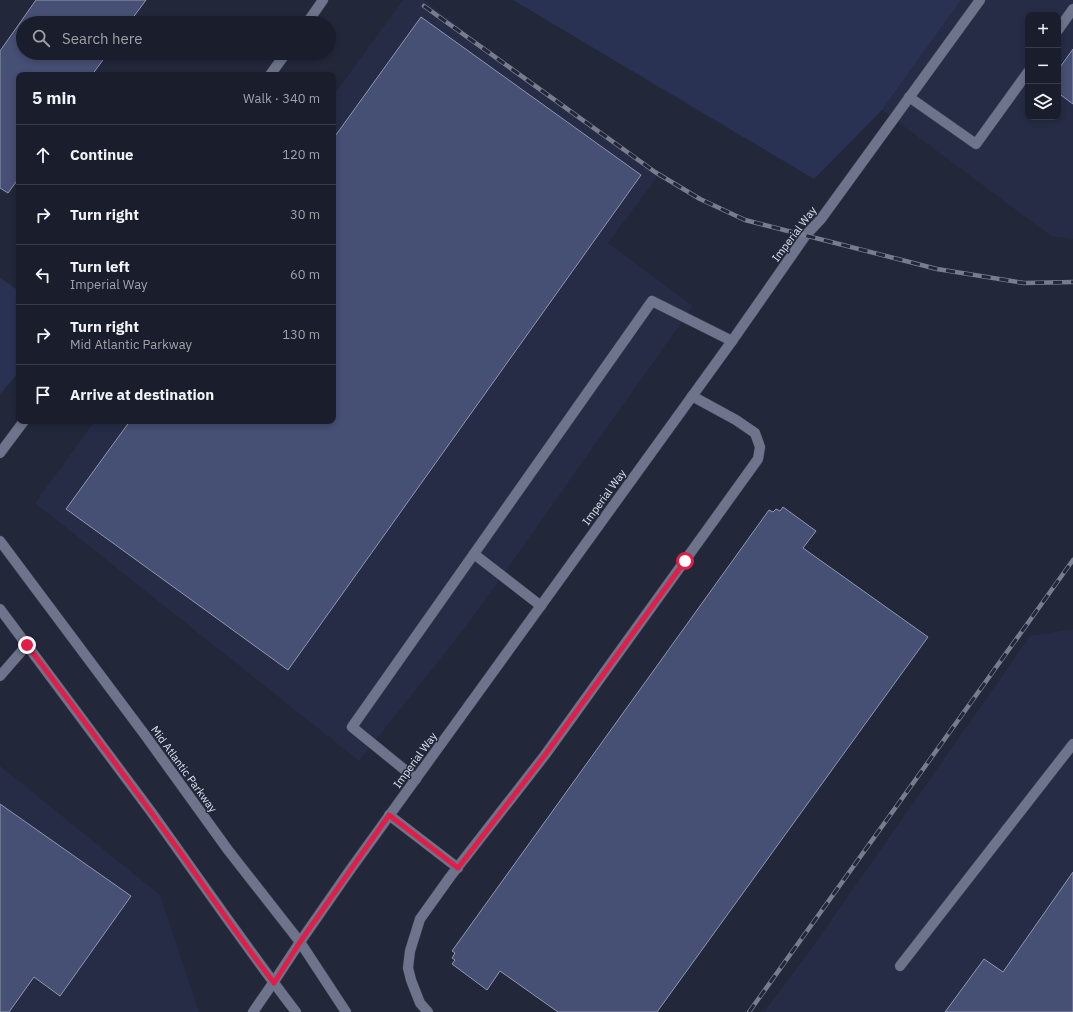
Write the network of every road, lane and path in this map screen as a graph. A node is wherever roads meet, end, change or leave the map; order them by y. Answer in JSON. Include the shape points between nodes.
{"nodes":[{"id":1,"x":323,"y":0,"type":"edge"},
{"id":2,"x":980,"y":0,"type":"edge"},
{"id":3,"x":1073,"y":9,"type":"edge"},
{"id":4,"x":312,"y":16,"type":"edge"},
{"id":5,"x":1061,"y":26,"type":"edge"},
{"id":6,"x":281,"y":60,"type":"edge"},
{"id":7,"x":272,"y":72,"type":"edge"},
{"id":8,"x":1025,"y":76,"type":"edge"},
{"id":9,"x":909,"y":97,"type":"junction"},
{"id":10,"x":732,"y":342,"type":"junction"},
{"id":11,"x":692,"y":396,"type":"junction"},
{"id":12,"x":22,"y":424,"type":"edge"},
{"id":13,"x":0,"y":453,"type":"edge"},
{"id":14,"x":0,"y":541,"type":"edge"},
{"id":15,"x":474,"y":554,"type":"junction"},
{"id":16,"x":541,"y":606,"type":"junction"},
{"id":17,"x":0,"y":609,"type":"edge"},
{"id":18,"x":27,"y":645,"type":"junction"},
{"id":19,"x":0,"y":676,"type":"edge"},
{"id":20,"x":1073,"y":744,"type":"edge"},
{"id":21,"x":416,"y":779,"type":"junction"},
{"id":22,"x":389,"y":815,"type":"junction"},
{"id":23,"x":458,"y":868,"type":"junction"},
{"id":24,"x":300,"y":942,"type":"junction"},
{"id":25,"x":900,"y":966,"type":"dead end"},
{"id":26,"x":274,"y":983,"type":"junction"},
{"id":27,"x":253,"y":1012,"type":"edge"},
{"id":28,"x":296,"y":1012,"type":"edge"},
{"id":29,"x":346,"y":1012,"type":"edge"},
{"id":30,"x":428,"y":1012,"type":"edge"}],
"edges":[{"from":1,"to":4,"type":"street"},
{"from":2,"to":9,"type":"street","name":"Imperial Way"},
{"from":3,"to":5,"type":"street"},
{"from":6,"to":7,"type":"street"},
{"from":8,"to":9,"type":"street","via":[[976,144]]},
{"from":9,"to":10,"type":"street","name":"Imperial Way","via":[[821,219],[806,235]]},
{"from":10,"to":11,"type":"street","name":"Imperial Way"},
{"from":10,"to":15,"type":"street","via":[[652,301]]},
{"from":11,"to":16,"type":"street","name":"Imperial Way"},
{"from":11,"to":23,"type":"street","via":[[755,433],[760,447],[758,459],[545,755]]},
{"from":12,"to":13,"type":"street"},
{"from":14,"to":24,"type":"street","name":"Mid Atlantic Parkway","via":[[228,850]]},
{"from":15,"to":16,"type":"street"},
{"from":15,"to":21,"type":"street","via":[[352,728]]},
{"from":16,"to":21,"type":"street","name":"Imperial Way"},
{"from":17,"to":18,"type":"street"},
{"from":18,"to":19,"type":"street"},
{"from":18,"to":26,"type":"street"},
{"from":20,"to":25,"type":"street"},
{"from":21,"to":22,"type":"street","name":"Imperial Way"},
{"from":22,"to":23,"type":"street"},
{"from":22,"to":24,"type":"street","name":"Imperial Way"},
{"from":23,"to":30,"type":"street","via":[[420,919],[410,951],[408,968],[411,980],[420,1003]]},
{"from":24,"to":26,"type":"street","name":"Imperial Way"},
{"from":24,"to":29,"type":"street","name":"Mid Atlantic Parkway"},
{"from":26,"to":27,"type":"street","name":"Imperial Way"},
{"from":26,"to":28,"type":"street"}]}
